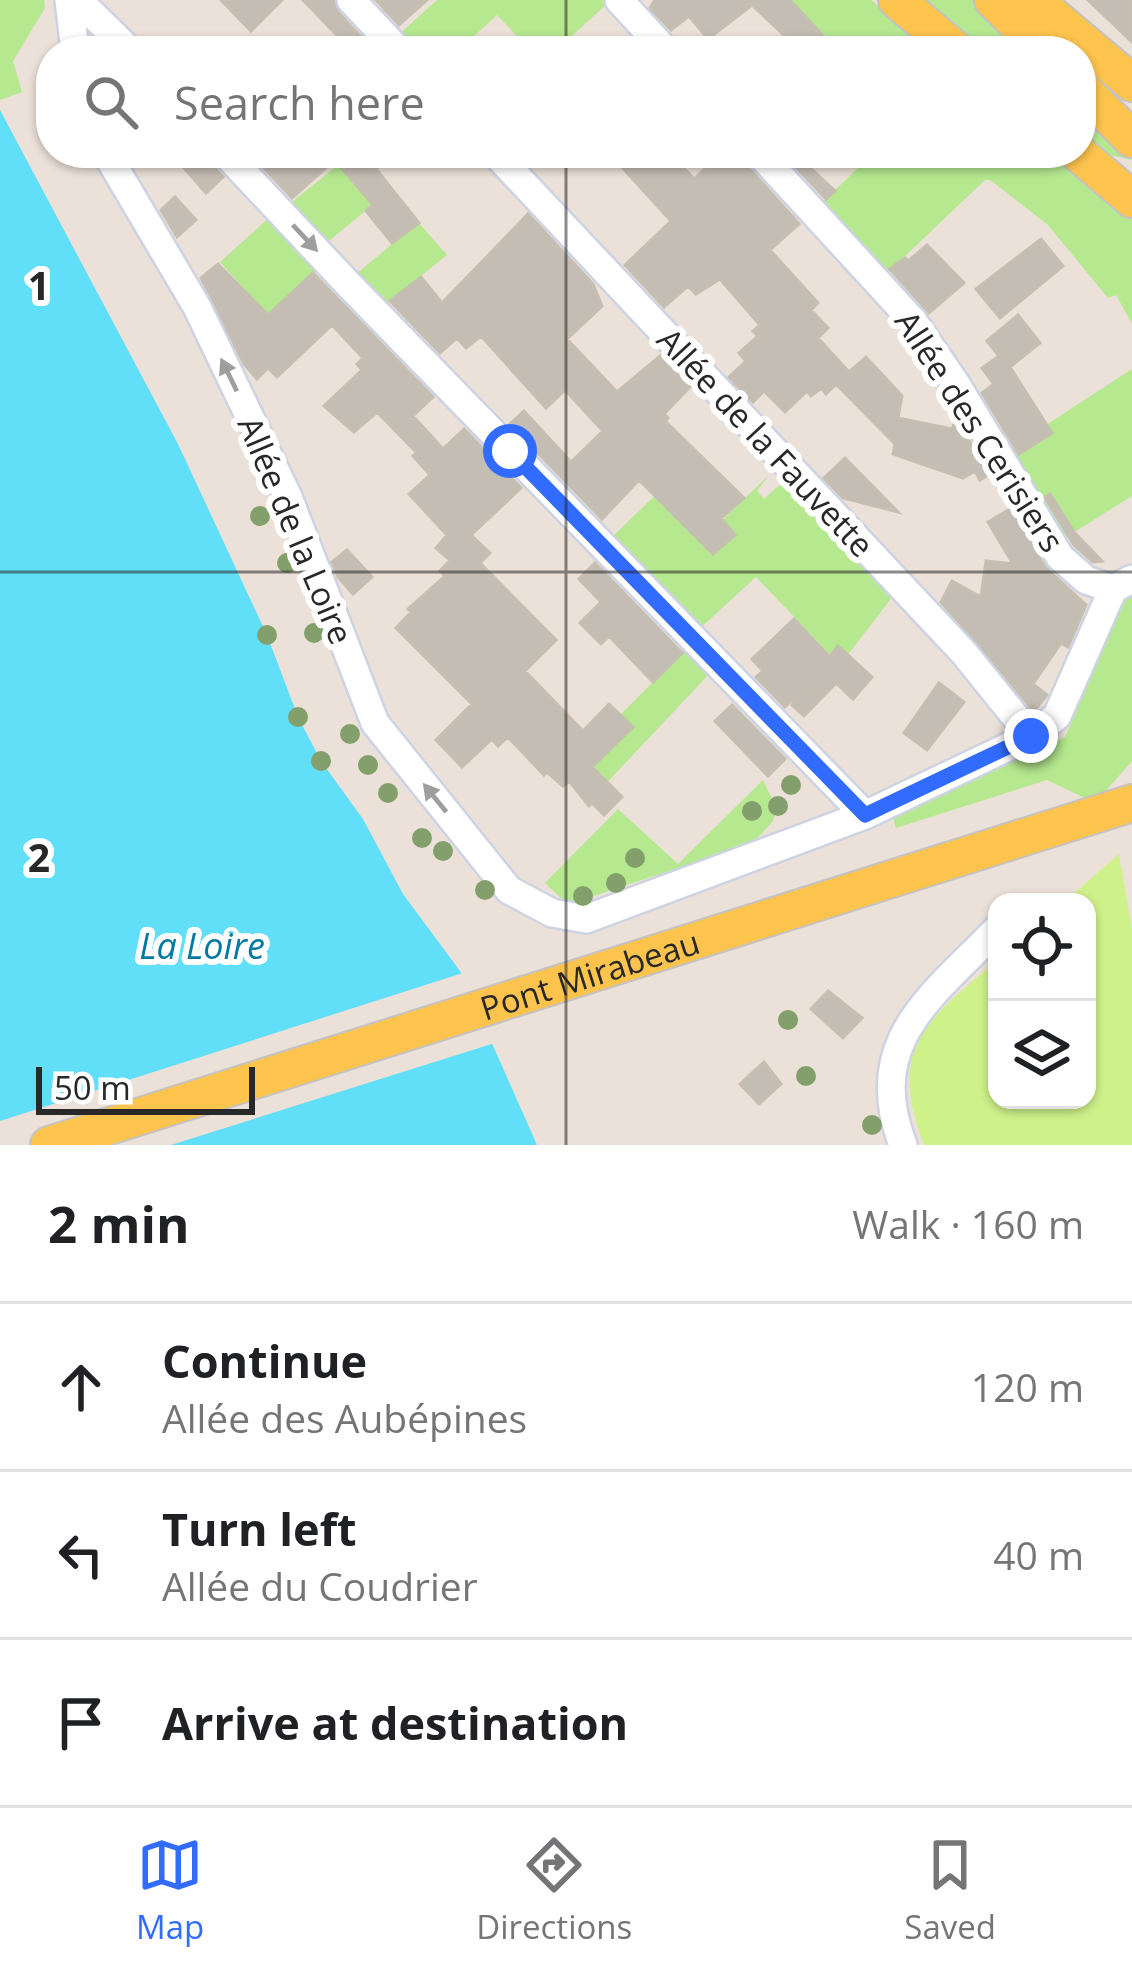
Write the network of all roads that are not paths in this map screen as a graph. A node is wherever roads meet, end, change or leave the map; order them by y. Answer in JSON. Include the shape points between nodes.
{"nodes":[{"id":1,"x":69,"y":0,"type":"edge"},
{"id":2,"x":78,"y":0,"type":"edge"},
{"id":3,"x":351,"y":0,"type":"edge"},
{"id":4,"x":619,"y":0,"type":"edge"},
{"id":5,"x":897,"y":0,"type":"edge"},
{"id":6,"x":993,"y":0,"type":"edge"},
{"id":7,"x":1034,"y":0,"type":"edge"},
{"id":8,"x":73,"y":36,"type":"edge"},
{"id":9,"x":115,"y":36,"type":"edge"},
{"id":10,"x":385,"y":36,"type":"edge"},
{"id":11,"x":652,"y":36,"type":"edge"},
{"id":12,"x":939,"y":36,"type":"edge"},
{"id":13,"x":1030,"y":36,"type":"edge"},
{"id":14,"x":1077,"y":36,"type":"edge"},
{"id":15,"x":1096,"y":52,"type":"edge"},
{"id":16,"x":1132,"y":82,"type":"edge"},
{"id":17,"x":1096,"y":103,"type":"edge"},
{"id":18,"x":1132,"y":140,"type":"edge"},
{"id":19,"x":115,"y":168,"type":"edge"},
{"id":20,"x":239,"y":168,"type":"edge"},
{"id":21,"x":509,"y":168,"type":"edge"},
{"id":22,"x":773,"y":168,"type":"edge"},
{"id":23,"x":1096,"y":168,"type":"edge"},
{"id":24,"x":1119,"y":188,"type":"edge"},
{"id":25,"x":1123,"y":584,"type":"edge"},
{"id":26,"x":1031,"y":736,"type":"junction"},
{"id":27,"x":1132,"y":803,"type":"edge"},
{"id":28,"x":865,"y":815,"type":"junction"},
{"id":29,"x":988,"y":938,"type":"edge"},
{"id":30,"x":49,"y":1145,"type":"edge"},
{"id":31,"x":903,"y":1145,"type":"edge"}],
"edges":[{"from":1,"to":8,"type":"street"},
{"from":2,"to":9,"type":"street"},
{"from":3,"to":10,"type":"street"},
{"from":4,"to":11,"type":"street"},
{"from":5,"to":12,"type":"main road"},
{"from":6,"to":13,"type":"main road"},
{"from":7,"to":14,"type":"main road"},
{"from":15,"to":16,"type":"main road"},
{"from":17,"to":18,"type":"main road"},
{"from":28,"to":19,"type":"street","name":"Allée de la Loire","one_way":true,"via":[[586,919],[552,913],[508,890],[375,723],[278,476],[197,307]]},
{"from":20,"to":28,"type":"street","one_way":true},
{"from":21,"to":26,"type":"street","name":"Allée de la Fauvette","via":[[964,653]]},
{"from":22,"to":25,"type":"street","name":"Allée des Cerisiers","via":[[913,321],[1060,557],[1086,580]]},
{"from":23,"to":24,"type":"main road"},
{"from":25,"to":26,"type":"street","via":[[1057,716]]},
{"from":26,"to":28,"type":"street"},
{"from":27,"to":30,"type":"main road","name":"Pont Mirabeau"},
{"from":29,"to":31,"type":"street","via":[[907,1024],[893,1057],[892,1117]]}]}
